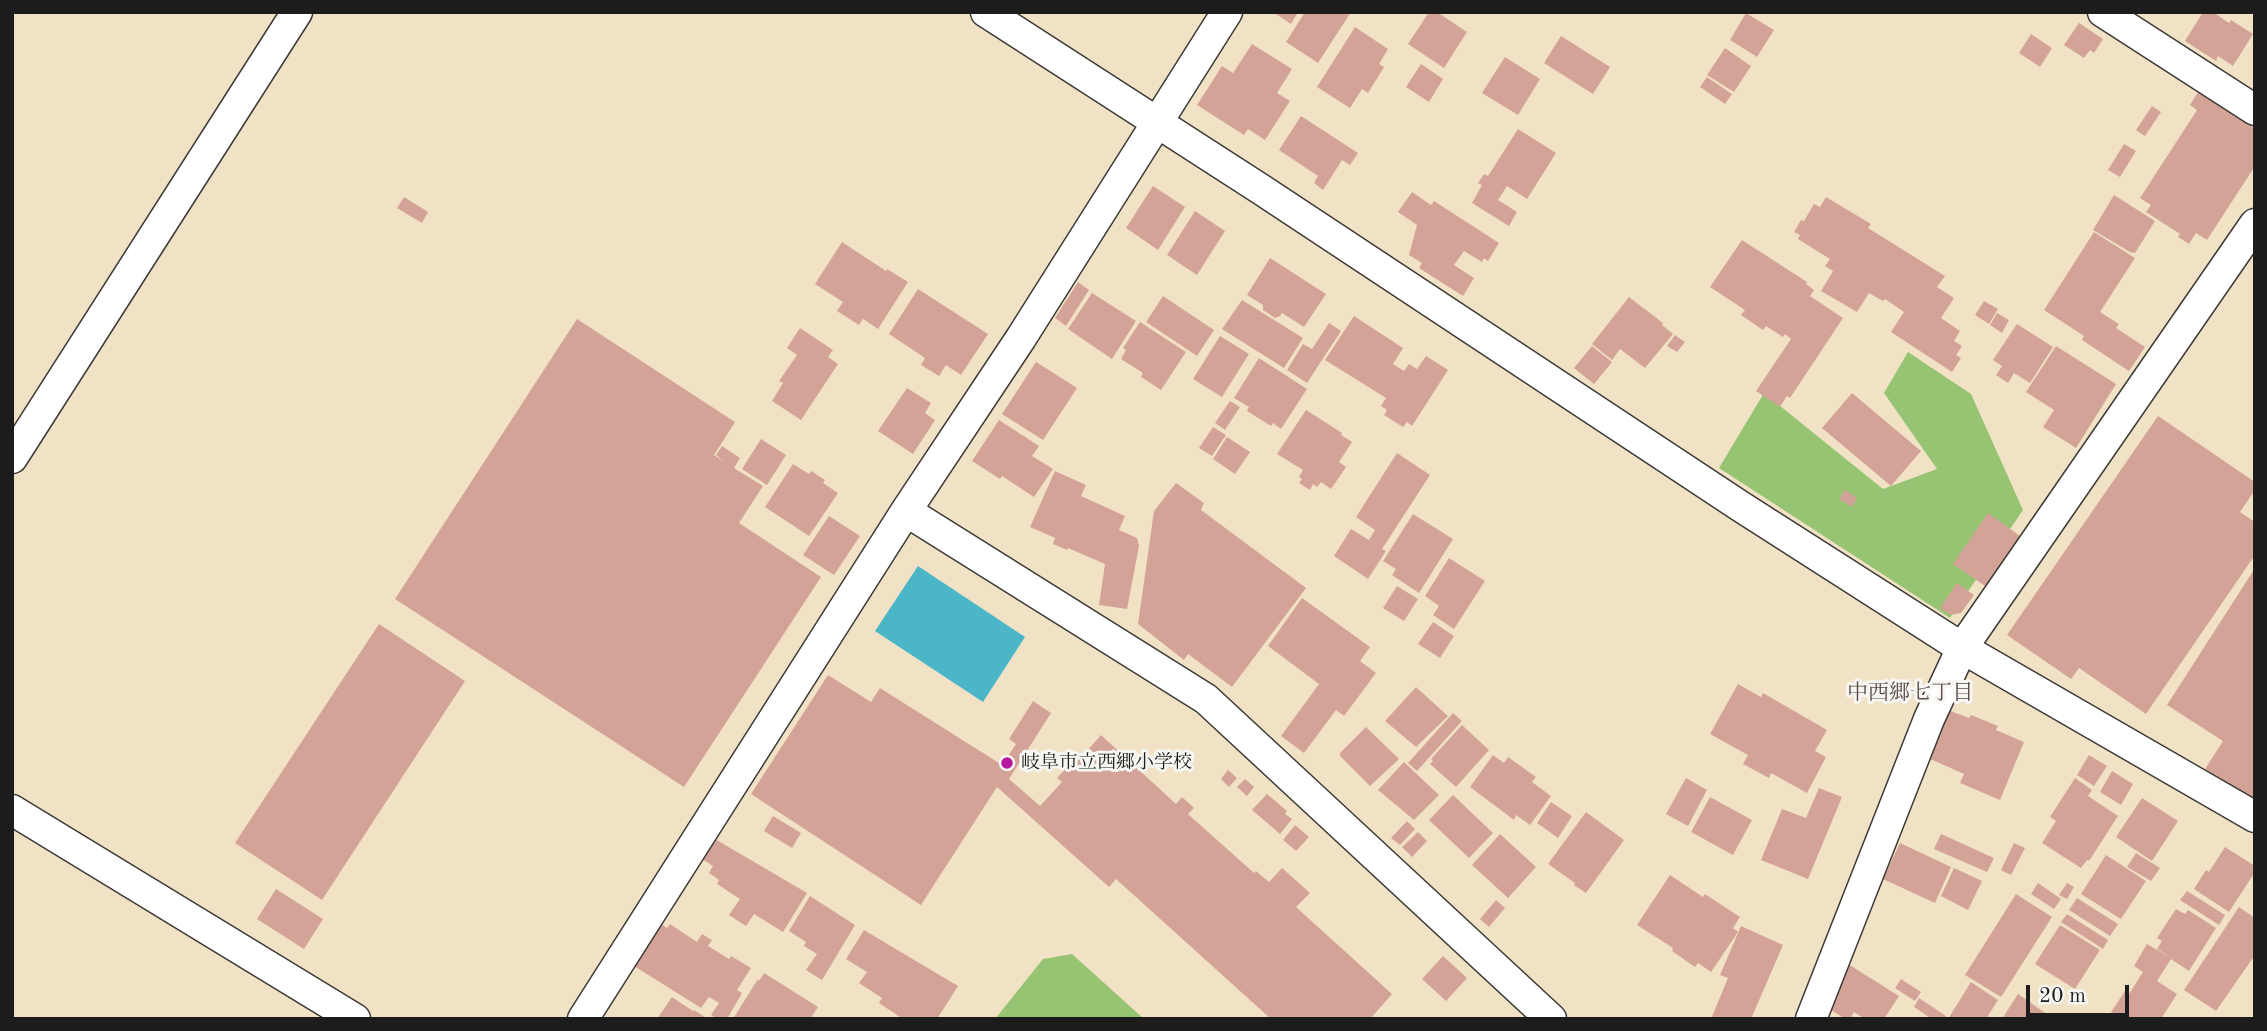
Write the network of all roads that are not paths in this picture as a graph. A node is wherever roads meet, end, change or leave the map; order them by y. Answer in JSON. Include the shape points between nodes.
{"nodes":[{"id":1,"x":296,"y":12,"type":"edge"},
{"id":2,"x":986,"y":12,"type":"edge"},
{"id":3,"x":1227,"y":12,"type":"edge"},
{"id":4,"x":2103,"y":12,"type":"edge"},
{"id":5,"x":2255,"y":110,"type":"edge"},
{"id":6,"x":1157,"y":122,"type":"junction"},
{"id":7,"x":2255,"y":224,"type":"edge"},
{"id":8,"x":12,"y":458,"type":"edge"},
{"id":9,"x":906,"y":511,"type":"junction"},
{"id":10,"x":1962,"y":648,"type":"junction"},
{"id":11,"x":12,"y":810,"type":"edge"},
{"id":12,"x":2255,"y":817,"type":"edge"},
{"id":13,"x":355,"y":1019,"type":"edge"},
{"id":14,"x":583,"y":1019,"type":"edge"},
{"id":15,"x":1551,"y":1019,"type":"edge"},
{"id":16,"x":1811,"y":1019,"type":"edge"}],
"edges":[{"from":1,"to":8,"type":"street"},
{"from":2,"to":6,"type":"street"},
{"from":3,"to":6,"type":"street"},
{"from":4,"to":5,"type":"street"},
{"from":6,"to":9,"type":"street"},
{"from":6,"to":10,"type":"street"},
{"from":7,"to":10,"type":"street"},
{"from":9,"to":14,"type":"street"},
{"from":9,"to":15,"type":"street","via":[[1206,699]]},
{"from":10,"to":12,"type":"street"},
{"from":10,"to":16,"type":"street","via":[[1929,719]]},
{"from":11,"to":13,"type":"street"}]}
